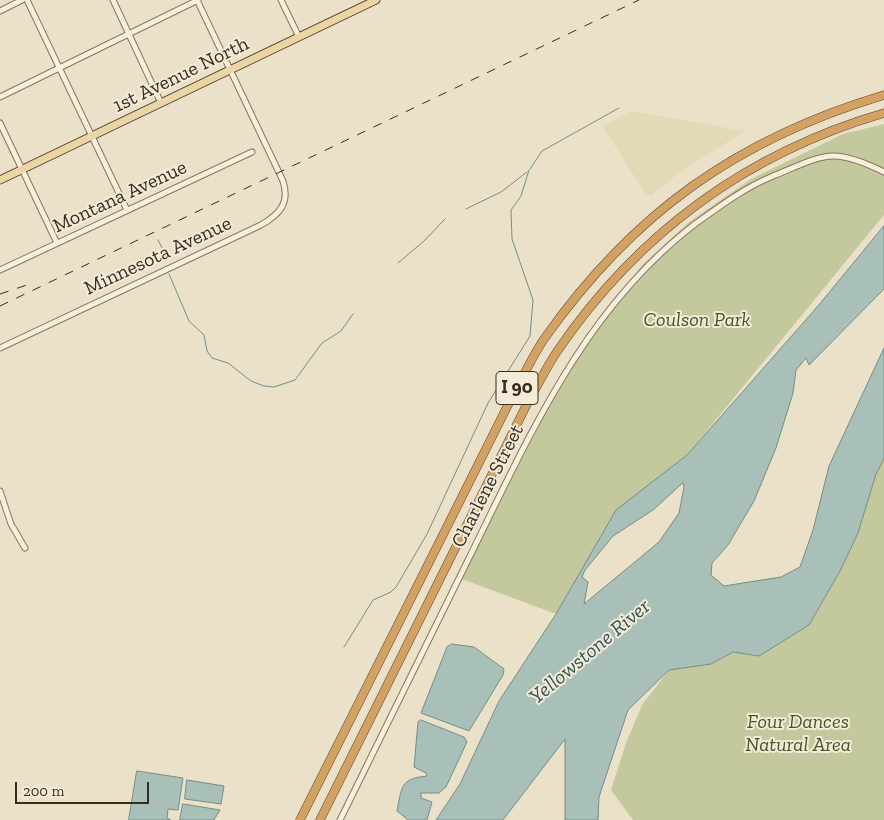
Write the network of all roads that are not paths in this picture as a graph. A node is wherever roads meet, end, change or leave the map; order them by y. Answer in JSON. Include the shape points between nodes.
{"nodes":[{"id":1,"x":22,"y":0,"type":"edge"},
{"id":2,"x":27,"y":0,"type":"edge"},
{"id":3,"x":113,"y":0,"type":"edge"},
{"id":4,"x":197,"y":0,"type":"edge"},
{"id":5,"x":281,"y":0,"type":"edge"},
{"id":6,"x":371,"y":1,"type":"edge"},
{"id":7,"x":0,"y":11,"type":"edge"},
{"id":8,"x":129,"y":34,"type":"junction"},
{"id":9,"x":299,"y":37,"type":"junction"},
{"id":10,"x":60,"y":67,"type":"junction"},
{"id":11,"x":231,"y":70,"type":"junction"},
{"id":12,"x":884,"y":95,"type":"edge"},
{"id":13,"x":0,"y":97,"type":"edge"},
{"id":14,"x":161,"y":103,"type":"junction"},
{"id":15,"x":884,"y":112,"type":"edge"},
{"id":16,"x":0,"y":123,"type":"edge"},
{"id":17,"x":92,"y":136,"type":"junction"},
{"id":18,"x":252,"y":152,"type":"dead end"},
{"id":19,"x":22,"y":170,"type":"junction"},
{"id":20,"x":884,"y":172,"type":"edge"},
{"id":21,"x":0,"y":180,"type":"edge"},
{"id":22,"x":127,"y":210,"type":"junction"},
{"id":23,"x":57,"y":243,"type":"junction"},
{"id":24,"x":0,"y":270,"type":"edge"},
{"id":25,"x":0,"y":348,"type":"edge"},
{"id":26,"x":0,"y":491,"type":"edge"},
{"id":27,"x":24,"y":548,"type":"dead end"},
{"id":28,"x":300,"y":820,"type":"edge"},
{"id":29,"x":320,"y":820,"type":"edge"},
{"id":30,"x":340,"y":820,"type":"edge"}],
"edges":[{"from":1,"to":7,"type":"street"},
{"from":2,"to":10,"type":"street"},
{"from":3,"to":8,"type":"street"},
{"from":4,"to":8,"type":"street"},
{"from":4,"to":11,"type":"street"},
{"from":5,"to":9,"type":"street"},
{"from":6,"to":9,"type":"main road","name":"1st Avenue North"},
{"from":8,"to":10,"type":"street"},
{"from":8,"to":14,"type":"street"},
{"from":9,"to":11,"type":"main road","name":"1st Avenue North"},
{"from":10,"to":13,"type":"street"},
{"from":10,"to":17,"type":"street"},
{"from":11,"to":14,"type":"main road","name":"1st Avenue North"},
{"from":11,"to":25,"type":"street","name":"Minnesota Avenue","via":[[283,181],[286,197],[280,211],[271,219]]},
{"from":12,"to":28,"type":"highway","number":"I 90","via":[[834,110],[779,133],[725,163],[666,205],[627,240],[584,286],[543,341],[513,395]]},
{"from":14,"to":17,"type":"main road","name":"1st Avenue North"},
{"from":15,"to":29,"type":"highway","number":"I 90","via":[[839,126],[786,149],[733,178],[684,213],[638,253],[597,297],[557,351],[528,402]]},
{"from":16,"to":19,"type":"street"},
{"from":17,"to":19,"type":"main road","name":"1st Avenue North"},
{"from":17,"to":22,"type":"street"},
{"from":18,"to":22,"type":"street","name":"Montana Avenue"},
{"from":19,"to":21,"type":"main road","name":"1st Avenue North"},
{"from":19,"to":23,"type":"street"},
{"from":20,"to":30,"type":"street","name":"Charlene Street","via":[[837,154],[817,159],[749,188],[718,207],[660,253],[605,313],[559,380]]},
{"from":22,"to":23,"type":"street","name":"Montana Avenue"},
{"from":23,"to":24,"type":"street","name":"Montana Avenue"},
{"from":26,"to":27,"type":"street","via":[[11,524]]}]}
